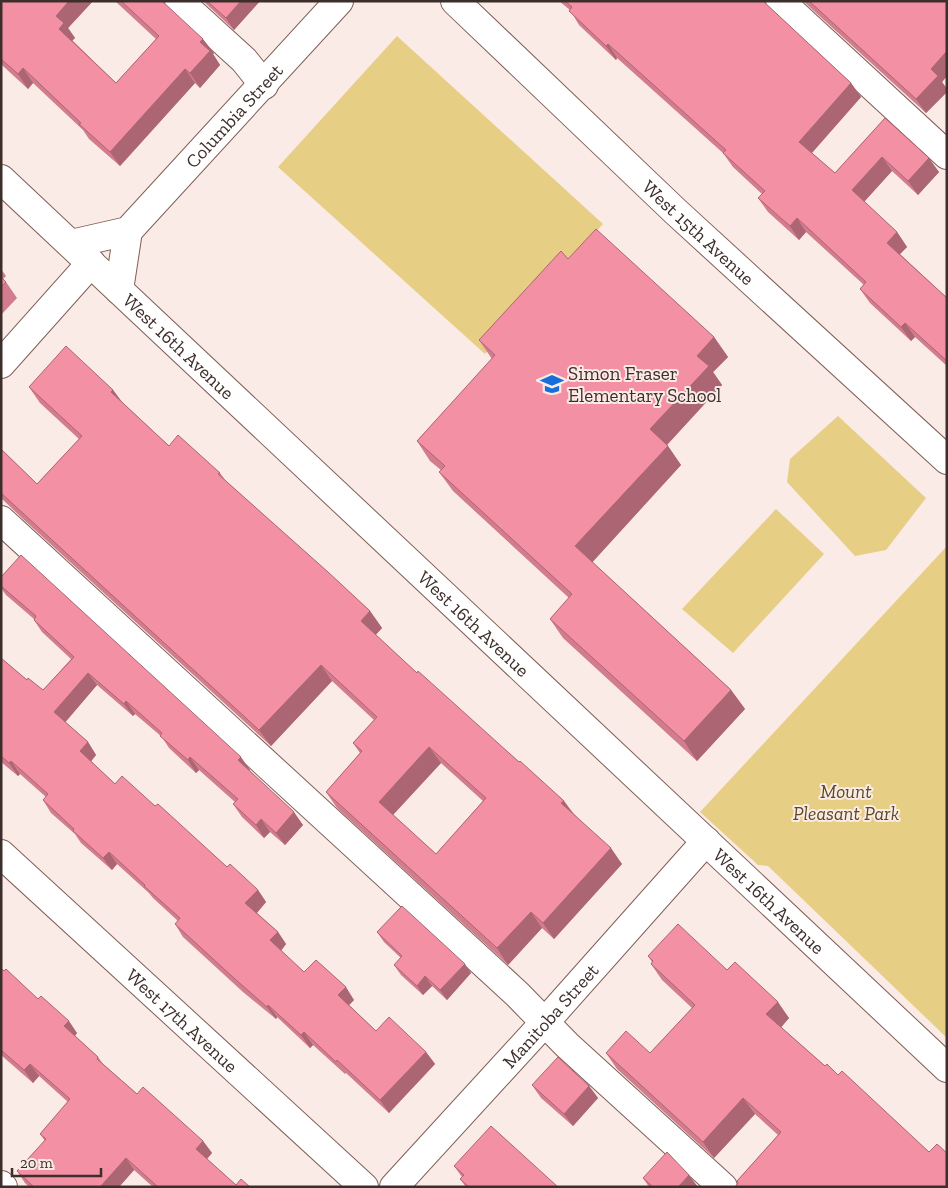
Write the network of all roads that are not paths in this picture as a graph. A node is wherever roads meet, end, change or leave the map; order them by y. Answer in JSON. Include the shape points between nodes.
{"nodes":[{"id":1,"x":179,"y":1,"type":"edge"},
{"id":2,"x":339,"y":1,"type":"edge"},
{"id":3,"x":455,"y":1,"type":"edge"},
{"id":4,"x":780,"y":1,"type":"edge"},
{"id":5,"x":264,"y":85,"type":"junction"},
{"id":6,"x":947,"y":155,"type":"edge"},
{"id":7,"x":1,"y":179,"type":"edge"},
{"id":8,"x":128,"y":231,"type":"junction"},
{"id":9,"x":71,"y":244,"type":"junction"},
{"id":10,"x":92,"y":263,"type":"junction"},
{"id":11,"x":119,"y":290,"type":"junction"},
{"id":12,"x":1,"y":364,"type":"edge"},
{"id":13,"x":947,"y":460,"type":"edge"},
{"id":14,"x":1,"y":520,"type":"edge"},
{"id":15,"x":706,"y":841,"type":"junction"},
{"id":16,"x":1,"y":854,"type":"edge"},
{"id":17,"x":545,"y":1022,"type":"junction"},
{"id":18,"x":947,"y":1068,"type":"edge"},
{"id":19,"x":364,"y":1187,"type":"edge"},
{"id":20,"x":394,"y":1187,"type":"edge"},
{"id":21,"x":723,"y":1187,"type":"edge"}],
"edges":[{"from":1,"to":5,"type":"street","via":[[244,60]]},
{"from":2,"to":5,"type":"street","name":"Columbia Street"},
{"from":3,"to":13,"type":"street","name":"West 15th Avenue","via":[[675,211]]},
{"from":4,"to":6,"type":"street"},
{"from":5,"to":8,"type":"street","name":"Columbia Street"},
{"from":7,"to":9,"type":"street","name":"West 16th Avenue"},
{"from":8,"to":9,"type":"street"},
{"from":8,"to":11,"type":"street"},
{"from":9,"to":10,"type":"street","name":"West 16th Avenue"},
{"from":10,"to":11,"type":"street","name":"West 16th Avenue"},
{"from":10,"to":12,"type":"street"},
{"from":11,"to":15,"type":"street","name":"West 16th Avenue"},
{"from":14,"to":17,"type":"street"},
{"from":15,"to":17,"type":"street","name":"Manitoba Street"},
{"from":15,"to":18,"type":"street","name":"West 16th Avenue"},
{"from":16,"to":19,"type":"street","name":"West 17th Avenue"},
{"from":17,"to":20,"type":"street","name":"Manitoba Street"},
{"from":17,"to":21,"type":"street"}]}
